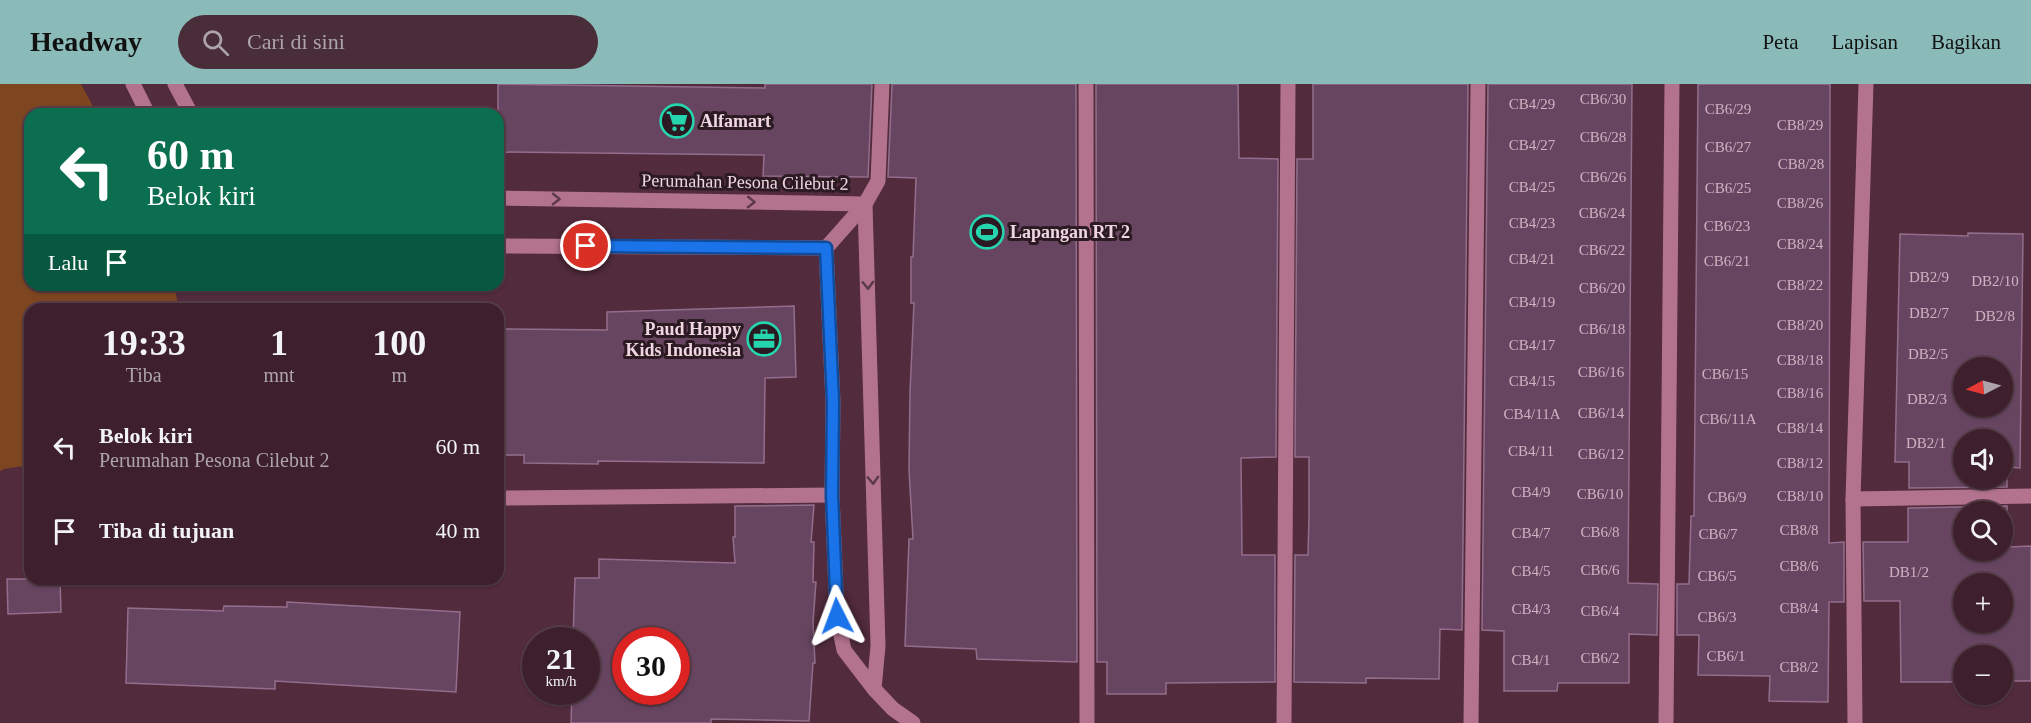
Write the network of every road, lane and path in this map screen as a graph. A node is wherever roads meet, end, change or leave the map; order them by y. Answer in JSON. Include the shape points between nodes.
{"nodes":[{"id":1,"x":133,"y":84,"type":"edge"},
{"id":2,"x":175,"y":84,"type":"edge"},
{"id":3,"x":882,"y":84,"type":"edge"},
{"id":4,"x":1086,"y":84,"type":"edge"},
{"id":5,"x":1288,"y":84,"type":"edge"},
{"id":6,"x":1478,"y":84,"type":"edge"},
{"id":7,"x":1672,"y":84,"type":"edge"},
{"id":8,"x":1866,"y":84,"type":"edge"},
{"id":9,"x":145,"y":108,"type":"edge"},
{"id":10,"x":188,"y":108,"type":"edge"},
{"id":11,"x":504,"y":198,"type":"edge"},
{"id":12,"x":865,"y":204,"type":"junction"},
{"id":13,"x":504,"y":246,"type":"edge"},
{"id":14,"x":826,"y":248,"type":"junction"},
{"id":15,"x":832,"y":495,"type":"junction"},
{"id":16,"x":2031,"y":496,"type":"edge"},
{"id":17,"x":504,"y":498,"type":"edge"},
{"id":18,"x":1853,"y":499,"type":"junction"},
{"id":19,"x":874,"y":689,"type":"junction"},
{"id":20,"x":913,"y":723,"type":"edge"},
{"id":21,"x":1087,"y":723,"type":"edge"},
{"id":22,"x":1284,"y":723,"type":"edge"},
{"id":23,"x":1471,"y":723,"type":"edge"},
{"id":24,"x":1666,"y":723,"type":"edge"},
{"id":25,"x":1855,"y":723,"type":"edge"}],
"edges":[{"from":1,"to":9,"type":"street"},
{"from":2,"to":10,"type":"street"},
{"from":3,"to":12,"type":"street","via":[[878,181]]},
{"from":4,"to":21,"type":"street"},
{"from":5,"to":22,"type":"street"},
{"from":6,"to":23,"type":"street"},
{"from":7,"to":24,"type":"street"},
{"from":8,"to":18,"type":"street"},
{"from":11,"to":12,"type":"street","name":"Perumahan Pesona Cilebut 2","one_way":true},
{"from":12,"to":14,"type":"street"},
{"from":12,"to":19,"type":"street","name":"Perumahan Pesona Cilebut 2","one_way":true,"via":[[878,646]]},
{"from":13,"to":14,"type":"street"},
{"from":14,"to":15,"type":"street","via":[[833,402]]},
{"from":15,"to":17,"type":"street"},
{"from":15,"to":19,"type":"street","via":[[837,616],[844,650]]},
{"from":16,"to":18,"type":"street"},
{"from":18,"to":25,"type":"street"},
{"from":19,"to":20,"type":"street"}]}
